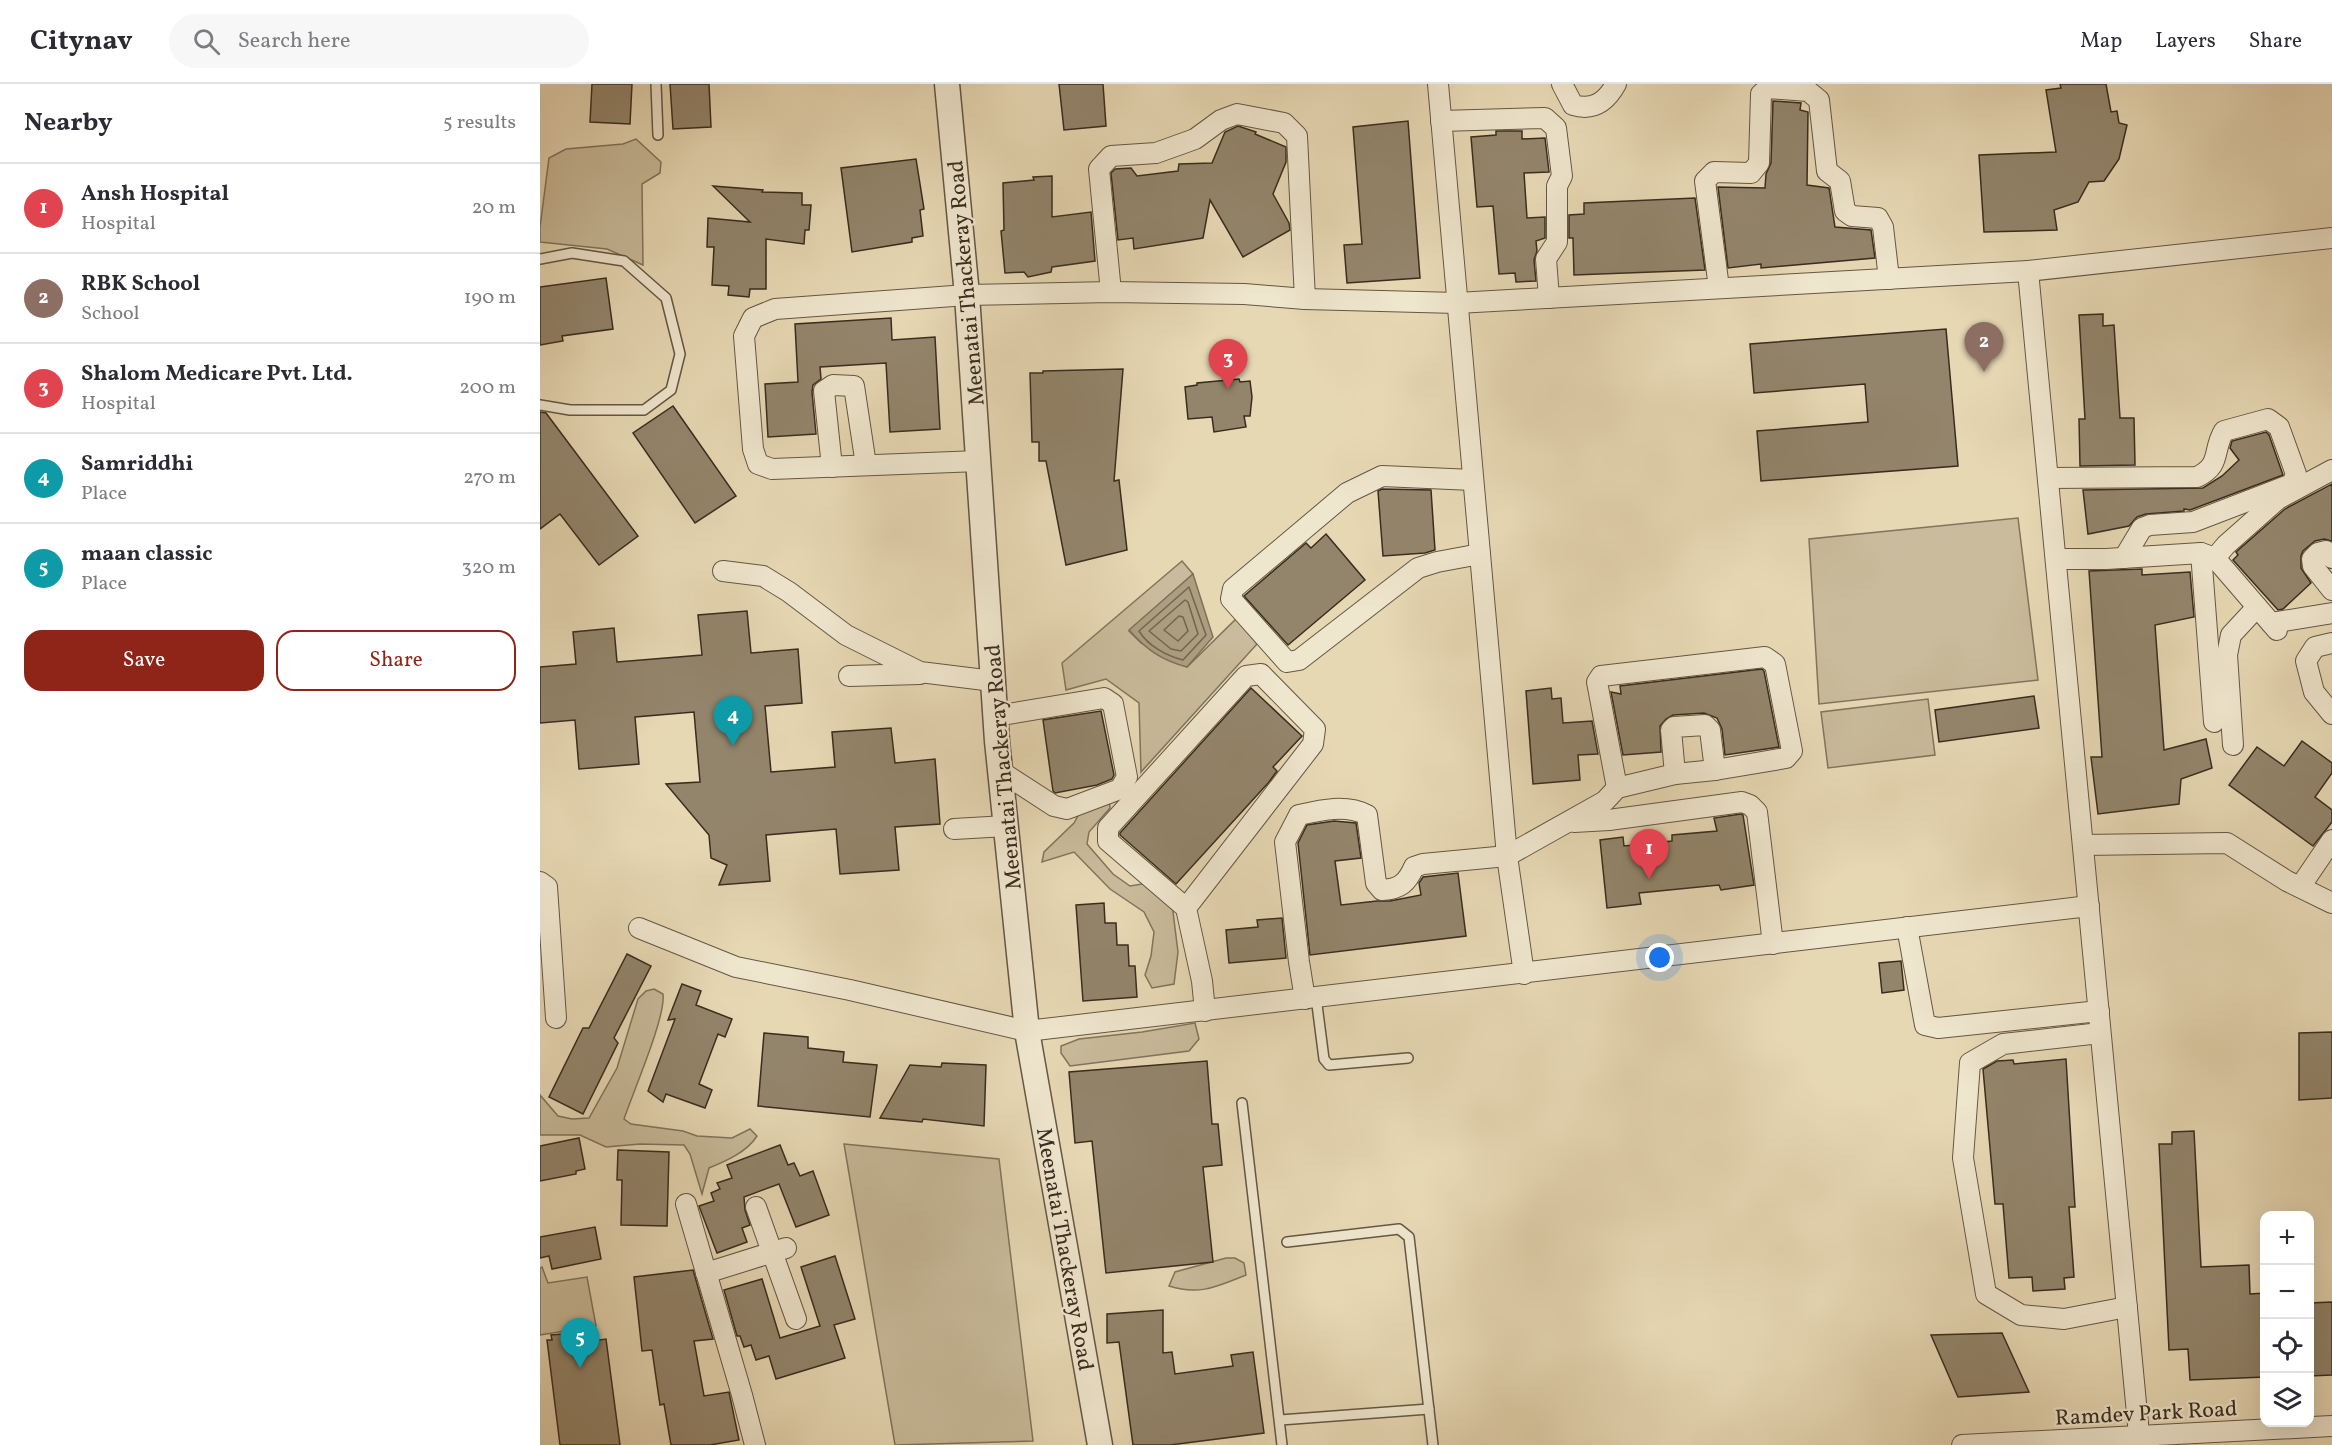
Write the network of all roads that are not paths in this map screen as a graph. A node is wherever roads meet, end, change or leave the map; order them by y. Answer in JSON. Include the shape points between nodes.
{"nodes":[{"id":1,"x":656,"y":84,"type":"edge"},
{"id":2,"x":947,"y":84,"type":"edge"},
{"id":3,"x":1438,"y":84,"type":"edge"},
{"id":4,"x":1562,"y":84,"type":"edge"},
{"id":5,"x":1616,"y":84,"type":"edge"},
{"id":6,"x":1442,"y":121,"type":"junction"},
{"id":7,"x":658,"y":135,"type":"dead end"},
{"id":8,"x":2332,"y":238,"type":"edge"},
{"id":9,"x":540,"y":259,"type":"edge"},
{"id":10,"x":2028,"y":271,"type":"junction"},
{"id":11,"x":1889,"y":279,"type":"junction"},
{"id":12,"x":1719,"y":288,"type":"junction"},
{"id":13,"x":1111,"y":292,"type":"junction"},
{"id":14,"x":967,"y":295,"type":"junction"},
{"id":15,"x":1549,"y":298,"type":"junction"},
{"id":16,"x":1305,"y":299,"type":"junction"},
{"id":17,"x":1457,"y":303,"type":"junction"},
{"id":18,"x":540,"y":405,"type":"edge"},
{"id":19,"x":979,"y":461,"type":"junction"},
{"id":20,"x":866,"y":465,"type":"junction"},
{"id":21,"x":832,"y":467,"type":"junction"},
{"id":22,"x":2332,"y":470,"type":"edge"},
{"id":23,"x":2048,"y":478,"type":"junction"},
{"id":24,"x":1473,"y":480,"type":"junction"},
{"id":25,"x":1480,"y":554,"type":"junction"},
{"id":26,"x":2208,"y":556,"type":"junction"},
{"id":27,"x":2124,"y":558,"type":"junction"},
{"id":28,"x":2332,"y":558,"type":"edge"},
{"id":29,"x":2056,"y":559,"type":"junction"},
{"id":30,"x":723,"y":571,"type":"dead end"},
{"id":31,"x":2332,"y":590,"type":"edge"},
{"id":32,"x":2257,"y":607,"type":"junction"},
{"id":33,"x":2332,"y":612,"type":"edge"},
{"id":34,"x":2332,"y":643,"type":"edge"},
{"id":35,"x":929,"y":673,"type":"junction"},
{"id":36,"x":849,"y":676,"type":"dead end"},
{"id":37,"x":993,"y":681,"type":"junction"},
{"id":38,"x":2332,"y":714,"type":"edge"},
{"id":39,"x":996,"y":716,"type":"junction"},
{"id":40,"x":2214,"y":722,"type":"dead end"},
{"id":41,"x":2234,"y":746,"type":"dead end"},
{"id":42,"x":1715,"y":770,"type":"junction"},
{"id":43,"x":1000,"y":771,"type":"junction"},
{"id":44,"x":1675,"y":774,"type":"junction"},
{"id":45,"x":1617,"y":788,"type":"junction"},
{"id":46,"x":1568,"y":822,"type":"junction"},
{"id":47,"x":1006,"y":826,"type":"junction"},
{"id":48,"x":954,"y":829,"type":"dead end"},
{"id":49,"x":2332,"y":840,"type":"edge"},
{"id":50,"x":2083,"y":845,"type":"junction"},
{"id":51,"x":1507,"y":856,"type":"junction"},
{"id":52,"x":540,"y":882,"type":"edge"},
{"id":53,"x":2300,"y":887,"type":"junction"},
{"id":54,"x":2332,"y":903,"type":"edge"},
{"id":55,"x":2089,"y":906,"type":"junction"},
{"id":56,"x":1186,"y":908,"type":"junction"},
{"id":57,"x":1907,"y":927,"type":"junction"},
{"id":58,"x":639,"y":928,"type":"dead end"},
{"id":59,"x":1773,"y":944,"type":"junction"},
{"id":60,"x":1524,"y":974,"type":"junction"},
{"id":61,"x":1310,"y":998,"type":"junction"},
{"id":62,"x":1205,"y":1011,"type":"junction"},
{"id":63,"x":2098,"y":1011,"type":"junction"},
{"id":64,"x":556,"y":1018,"type":"dead end"},
{"id":65,"x":1027,"y":1032,"type":"junction"},
{"id":66,"x":2100,"y":1033,"type":"junction"},
{"id":67,"x":1408,"y":1058,"type":"dead end"},
{"id":68,"x":1242,"y":1103,"type":"dead end"},
{"id":69,"x":686,"y":1204,"type":"dead end"},
{"id":70,"x":756,"y":1207,"type":"dead end"},
{"id":71,"x":1287,"y":1242,"type":"dead end"},
{"id":72,"x":779,"y":1250,"type":"junction"},
{"id":73,"x":706,"y":1272,"type":"junction"},
{"id":74,"x":2127,"y":1307,"type":"junction"},
{"id":75,"x":796,"y":1319,"type":"dead end"},
{"id":76,"x":1429,"y":1409,"type":"junction"},
{"id":77,"x":1280,"y":1420,"type":"junction"},
{"id":78,"x":2332,"y":1426,"type":"edge"},
{"id":79,"x":2140,"y":1441,"type":"edge"},
{"id":80,"x":755,"y":1445,"type":"edge"},
{"id":81,"x":1100,"y":1445,"type":"edge"},
{"id":82,"x":1282,"y":1445,"type":"edge"},
{"id":83,"x":1433,"y":1445,"type":"edge"},
{"id":84,"x":1962,"y":1445,"type":"edge"}],
"edges":[{"from":1,"to":7,"type":"lane"},
{"from":2,"to":14,"type":"street","name":"Meenatai Thackeray Road"},
{"from":3,"to":6,"type":"street"},
{"from":4,"to":5,"type":"street","via":[[1573,105],[1585,108],[1603,102]]},
{"from":6,"to":15,"type":"street","via":[[1545,118],[1556,128],[1562,176],[1557,186],[1557,242],[1546,259]]},
{"from":6,"to":17,"type":"street"},
{"from":8,"to":10,"type":"street"},
{"from":9,"to":18,"type":"lane","via":[[572,253],[624,261],[666,298],[680,354],[671,390],[644,410],[570,410]]},
{"from":10,"to":11,"type":"street"},
{"from":10,"to":23,"type":"street"},
{"from":11,"to":12,"type":"street"},
{"from":11,"to":12,"type":"street","via":[[1878,218],[1852,216],[1845,211],[1840,181],[1827,171],[1819,100],[1808,91],[1768,88],[1761,94],[1759,164],[1751,173],[1714,172],[1705,181]]},
{"from":12,"to":15,"type":"street"},
{"from":13,"to":14,"type":"street"},
{"from":13,"to":16,"type":"street"},
{"from":13,"to":16,"type":"street","via":[[1099,169],[1111,156],[1156,153],[1195,139],[1221,120],[1237,114],[1284,123],[1297,136]]},
{"from":14,"to":19,"type":"street","name":"Meenatai Thackeray Road"},
{"from":14,"to":21,"type":"street","via":[[775,309],[753,318],[744,336],[753,449],[758,464],[772,469]]},
{"from":15,"to":17,"type":"street"},
{"from":16,"to":17,"type":"street"},
{"from":17,"to":24,"type":"street"},
{"from":19,"to":20,"type":"street"},
{"from":19,"to":37,"type":"street","name":"Meenatai Thackeray Road"},
{"from":20,"to":21,"type":"street"},
{"from":20,"to":21,"type":"street","via":[[854,386],[833,385],[824,391]]},
{"from":22,"to":26,"type":"street","via":[[2278,499]]},
{"from":23,"to":27,"type":"street","via":[[2197,477],[2216,463],[2218,441],[2224,431],[2268,419],[2279,427],[2296,474],[2292,484],[2193,522],[2142,528]]},
{"from":23,"to":29,"type":"street"},
{"from":24,"to":25,"type":"street"},
{"from":24,"to":25,"type":"street","via":[[1382,476],[1347,493],[1233,589],[1231,599],[1287,662],[1299,660],[1418,568]]},
{"from":25,"to":51,"type":"street"},
{"from":26,"to":27,"type":"street"},
{"from":26,"to":32,"type":"street"},
{"from":26,"to":40,"type":"street"},
{"from":27,"to":29,"type":"street"},
{"from":28,"to":31,"type":"street","via":[[2326,551],[2312,559]]},
{"from":29,"to":50,"type":"street"},
{"from":30,"to":35,"type":"street","via":[[763,576],[846,635]]},
{"from":32,"to":33,"type":"street","via":[[2274,627]]},
{"from":32,"to":41,"type":"street","via":[[2231,635],[2227,655]]},
{"from":34,"to":38,"type":"street","via":[[2315,647],[2307,661],[2314,692]]},
{"from":35,"to":36,"type":"street"},
{"from":35,"to":37,"type":"street"},
{"from":37,"to":39,"type":"street","name":"Meenatai Thackeray Road"},
{"from":39,"to":43,"type":"street","name":"Meenatai Thackeray Road"},
{"from":39,"to":43,"type":"street","via":[[1104,698],[1113,705],[1127,777],[1120,789],[1067,809],[1054,806]]},
{"from":42,"to":44,"type":"street"},
{"from":42,"to":44,"type":"street","via":[[1710,730],[1705,725],[1674,727],[1671,730]]},
{"from":42,"to":45,"type":"street","via":[[1786,758],[1792,751],[1774,664],[1766,657],[1601,676],[1597,682]]},
{"from":43,"to":47,"type":"street","name":"Meenatai Thackeray Road"},
{"from":44,"to":45,"type":"street"},
{"from":45,"to":46,"type":"street","via":[[1605,801]]},
{"from":46,"to":51,"type":"street"},
{"from":46,"to":59,"type":"street","via":[[1742,802],[1750,805],[1756,812]]},
{"from":47,"to":48,"type":"street"},
{"from":47,"to":65,"type":"street","name":"Meenatai Thackeray Road"},
{"from":49,"to":53,"type":"street"},
{"from":50,"to":53,"type":"street","via":[[2227,843]]},
{"from":50,"to":55,"type":"street"},
{"from":51,"to":60,"type":"street"},
{"from":51,"to":61,"type":"street","via":[[1423,864],[1414,867],[1408,880],[1396,890],[1382,890],[1376,884],[1367,815],[1328,808],[1299,815],[1285,842],[1299,962]]},
{"from":52,"to":64,"type":"street","via":[[547,887]]},
{"from":53,"to":54,"type":"street"},
{"from":55,"to":57,"type":"street"},
{"from":55,"to":63,"type":"street"},
{"from":56,"to":56,"type":"street","via":[[1108,841],[1108,828],[1246,676],[1262,674],[1315,729],[1313,744]]},
{"from":56,"to":62,"type":"street"},
{"from":57,"to":59,"type":"street"},
{"from":57,"to":63,"type":"street","via":[[1924,1025],[1938,1028]]},
{"from":58,"to":65,"type":"street","via":[[736,967]]},
{"from":59,"to":60,"type":"street"},
{"from":60,"to":61,"type":"street"},
{"from":61,"to":62,"type":"street"},
{"from":61,"to":67,"type":"lane","via":[[1324,1059],[1329,1065]]},
{"from":62,"to":65,"type":"street"},
{"from":63,"to":66,"type":"street"},
{"from":65,"to":81,"type":"street","name":"Meenatai Thackeray Road"},
{"from":66,"to":74,"type":"street"},
{"from":66,"to":74,"type":"street","via":[[2002,1044],[1970,1063],[1963,1158],[1986,1294],[2021,1315],[2064,1318]]},
{"from":68,"to":77,"type":"lane"},
{"from":69,"to":73,"type":"street"},
{"from":70,"to":72,"type":"street"},
{"from":71,"to":76,"type":"lane","via":[[1399,1229],[1409,1237]]},
{"from":72,"to":73,"type":"street"},
{"from":72,"to":75,"type":"street"},
{"from":73,"to":80,"type":"street"},
{"from":74,"to":79,"type":"street"},
{"from":76,"to":77,"type":"lane"},
{"from":76,"to":83,"type":"lane"},
{"from":77,"to":82,"type":"lane"},
{"from":78,"to":79,"type":"street","name":"Ramdev Park Road"},
{"from":79,"to":84,"type":"street","name":"Ramdev Park Road"}]}
